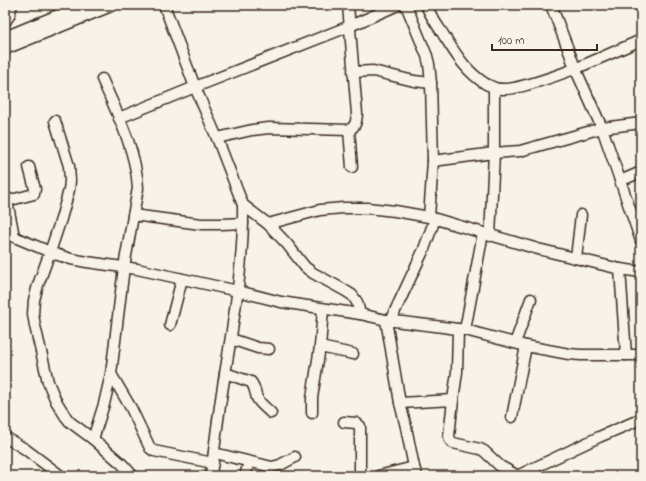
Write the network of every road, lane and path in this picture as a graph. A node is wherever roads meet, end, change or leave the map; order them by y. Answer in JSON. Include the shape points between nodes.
{"nodes":[{"id":1,"x":12,"y":5,"type":"edge"},
{"id":2,"x":85,"y":5,"type":"edge"},
{"id":3,"x":110,"y":5,"type":"edge"},
{"id":4,"x":164,"y":5,"type":"edge"},
{"id":5,"x":348,"y":5,"type":"edge"},
{"id":6,"x":398,"y":5,"type":"edge"},
{"id":7,"x":406,"y":5,"type":"edge"},
{"id":8,"x":426,"y":5,"type":"edge"},
{"id":9,"x":551,"y":5,"type":"edge"},
{"id":10,"x":5,"y":22,"type":"edge"},
{"id":11,"x":350,"y":26,"type":"junction"},
{"id":12,"x":5,"y":38,"type":"edge"},
{"id":13,"x":641,"y":40,"type":"edge"},
{"id":14,"x":5,"y":48,"type":"edge"},
{"id":15,"x":575,"y":68,"type":"junction"},
{"id":16,"x":353,"y":72,"type":"junction"},
{"id":17,"x":102,"y":79,"type":"dead end"},
{"id":18,"x":431,"y":83,"type":"junction"},
{"id":19,"x":195,"y":87,"type":"junction"},
{"id":20,"x":494,"y":88,"type":"junction"},
{"id":21,"x":119,"y":118,"type":"junction"},
{"id":22,"x":55,"y":121,"type":"dead end"},
{"id":23,"x":641,"y":123,"type":"edge"},
{"id":24,"x":602,"y":128,"type":"junction"},
{"id":25,"x":348,"y":130,"type":"junction"},
{"id":26,"x":217,"y":138,"type":"junction"},
{"id":27,"x":494,"y":153,"type":"junction"},
{"id":28,"x":433,"y":160,"type":"junction"},
{"id":29,"x":29,"y":166,"type":"dead end"},
{"id":30,"x":352,"y":167,"type":"dead end"},
{"id":31,"x":641,"y":172,"type":"edge"},
{"id":32,"x":620,"y":181,"type":"junction"},
{"id":33,"x":6,"y":198,"type":"edge"},
{"id":34,"x":243,"y":205,"type":"junction"},
{"id":35,"x":133,"y":215,"type":"junction"},
{"id":36,"x":581,"y":215,"type":"dead end"},
{"id":37,"x":432,"y":218,"type":"junction"},
{"id":38,"x":244,"y":223,"type":"junction"},
{"id":39,"x":268,"y":224,"type":"junction"},
{"id":40,"x":486,"y":234,"type":"junction"},
{"id":41,"x":9,"y":235,"type":"edge"},
{"id":42,"x":641,"y":241,"type":"edge"},
{"id":43,"x":50,"y":252,"type":"junction"},
{"id":44,"x":576,"y":258,"type":"junction"},
{"id":45,"x":124,"y":267,"type":"junction"},
{"id":46,"x":620,"y":269,"type":"junction"},
{"id":47,"x":641,"y":272,"type":"edge"},
{"id":48,"x":182,"y":279,"type":"junction"},
{"id":49,"x":238,"y":291,"type":"junction"},
{"id":50,"x":531,"y":299,"type":"dead end"},
{"id":51,"x":323,"y":309,"type":"junction"},
{"id":52,"x":360,"y":314,"type":"junction"},
{"id":53,"x":389,"y":321,"type":"junction"},
{"id":54,"x":170,"y":325,"type":"dead end"},
{"id":55,"x":462,"y":330,"type":"junction"},
{"id":56,"x":231,"y":339,"type":"junction"},
{"id":57,"x":515,"y":343,"type":"junction"},
{"id":58,"x":526,"y":346,"type":"junction"},
{"id":59,"x":320,"y":347,"type":"junction"},
{"id":60,"x":269,"y":349,"type":"dead end"},
{"id":61,"x":353,"y":354,"type":"dead end"},
{"id":62,"x":626,"y":355,"type":"junction"},
{"id":63,"x":641,"y":355,"type":"edge"},
{"id":64,"x":225,"y":373,"type":"junction"},
{"id":65,"x":111,"y":374,"type":"junction"},
{"id":66,"x":453,"y":400,"type":"junction"},
{"id":67,"x":400,"y":403,"type":"junction"},
{"id":68,"x":271,"y":413,"type":"dead end"},
{"id":69,"x":312,"y":413,"type":"dead end"},
{"id":70,"x":512,"y":417,"type":"dead end"},
{"id":71,"x":641,"y":419,"type":"edge"},
{"id":72,"x":344,"y":422,"type":"dead end"},
{"id":73,"x":5,"y":437,"type":"edge"},
{"id":74,"x":93,"y":439,"type":"junction"},
{"id":75,"x":295,"y":457,"type":"dead end"},
{"id":76,"x":213,"y":458,"type":"junction"},
{"id":77,"x":249,"y":462,"type":"junction"},
{"id":78,"x":500,"y":471,"type":"edge"},
{"id":79,"x":415,"y":472,"type":"edge"},
{"id":80,"x":61,"y":476,"type":"edge"},
{"id":81,"x":133,"y":476,"type":"edge"},
{"id":82,"x":211,"y":476,"type":"edge"},
{"id":83,"x":245,"y":476,"type":"edge"},
{"id":84,"x":360,"y":476,"type":"edge"},
{"id":85,"x":378,"y":476,"type":"edge"},
{"id":86,"x":517,"y":476,"type":"edge"}],
"edges":[{"from":1,"to":10,"type":"street"},
{"from":2,"to":12,"type":"main road"},
{"from":3,"to":14,"type":"main road"},
{"from":4,"to":19,"type":"street"},
{"from":5,"to":11,"type":"street"},
{"from":6,"to":11,"type":"street"},
{"from":7,"to":18,"type":"street","via":[[427,56]]},
{"from":8,"to":20,"type":"street","via":[[468,70]]},
{"from":9,"to":15,"type":"street"},
{"from":11,"to":16,"type":"street"},
{"from":11,"to":19,"type":"street"},
{"from":13,"to":15,"type":"street"},
{"from":15,"to":20,"type":"street","via":[[546,80],[518,87]]},
{"from":15,"to":24,"type":"street"},
{"from":16,"to":18,"type":"street","via":[[373,71]]},
{"from":16,"to":25,"type":"street","via":[[357,114],[356,122]]},
{"from":17,"to":21,"type":"street"},
{"from":18,"to":28,"type":"street"},
{"from":19,"to":21,"type":"street"},
{"from":19,"to":26,"type":"street"},
{"from":20,"to":27,"type":"street"},
{"from":21,"to":35,"type":"street","via":[[131,150],[138,181]]},
{"from":22,"to":43,"type":"street","via":[[70,181]]},
{"from":23,"to":24,"type":"street"},
{"from":24,"to":27,"type":"street","via":[[520,151]]},
{"from":24,"to":32,"type":"street"},
{"from":25,"to":26,"type":"street","via":[[269,128]]},
{"from":25,"to":30,"type":"street"},
{"from":26,"to":34,"type":"street"},
{"from":27,"to":28,"type":"street"},
{"from":27,"to":40,"type":"street"},
{"from":28,"to":37,"type":"street"},
{"from":29,"to":33,"type":"street","via":[[36,189],[34,194]]},
{"from":31,"to":32,"type":"street"},
{"from":32,"to":42,"type":"street"},
{"from":33,"to":41,"type":"street"},
{"from":34,"to":38,"type":"street"},
{"from":34,"to":39,"type":"street"},
{"from":35,"to":38,"type":"street","via":[[201,224]]},
{"from":35,"to":45,"type":"street"},
{"from":36,"to":44,"type":"street"},
{"from":37,"to":39,"type":"street","via":[[395,211],[343,208],[320,210]]},
{"from":37,"to":40,"type":"street"},
{"from":37,"to":53,"type":"street","via":[[424,249]]},
{"from":38,"to":49,"type":"street"},
{"from":39,"to":52,"type":"street","via":[[305,267],[352,296]]},
{"from":40,"to":44,"type":"street"},
{"from":40,"to":55,"type":"street"},
{"from":41,"to":43,"type":"street"},
{"from":43,"to":45,"type":"street","via":[[71,259]]},
{"from":43,"to":74,"type":"street","via":[[34,300],[33,314],[41,353],[56,401],[70,422]]},
{"from":44,"to":46,"type":"street"},
{"from":45,"to":48,"type":"street"},
{"from":45,"to":65,"type":"street"},
{"from":46,"to":47,"type":"street"},
{"from":46,"to":62,"type":"street"},
{"from":48,"to":49,"type":"street"},
{"from":48,"to":54,"type":"street"},
{"from":49,"to":51,"type":"street"},
{"from":49,"to":56,"type":"street"},
{"from":50,"to":57,"type":"street"},
{"from":51,"to":52,"type":"street"},
{"from":51,"to":59,"type":"street"},
{"from":52,"to":53,"type":"street"},
{"from":53,"to":55,"type":"street"},
{"from":53,"to":67,"type":"street"},
{"from":55,"to":57,"type":"street"},
{"from":55,"to":66,"type":"street"},
{"from":56,"to":60,"type":"street"},
{"from":56,"to":64,"type":"street"},
{"from":57,"to":58,"type":"street"},
{"from":58,"to":62,"type":"street","via":[[581,355]]},
{"from":58,"to":70,"type":"street"},
{"from":59,"to":61,"type":"street"},
{"from":59,"to":69,"type":"street"},
{"from":62,"to":63,"type":"street"},
{"from":64,"to":68,"type":"street","via":[[252,382],[260,402]]},
{"from":64,"to":76,"type":"street"},
{"from":65,"to":74,"type":"street"},
{"from":65,"to":76,"type":"street","via":[[150,448],[154,451]]},
{"from":66,"to":67,"type":"street"},
{"from":66,"to":78,"type":"street","via":[[450,440],[484,451]]},
{"from":67,"to":79,"type":"street"},
{"from":71,"to":86,"type":"street","via":[[599,436]]},
{"from":72,"to":84,"type":"street","via":[[360,426]]},
{"from":73,"to":80,"type":"street"},
{"from":74,"to":81,"type":"street"},
{"from":75,"to":77,"type":"street","via":[[272,467]]},
{"from":76,"to":77,"type":"street"},
{"from":76,"to":82,"type":"street"},
{"from":77,"to":83,"type":"street"},
{"from":78,"to":86,"type":"street"},
{"from":79,"to":85,"type":"street"}]}
